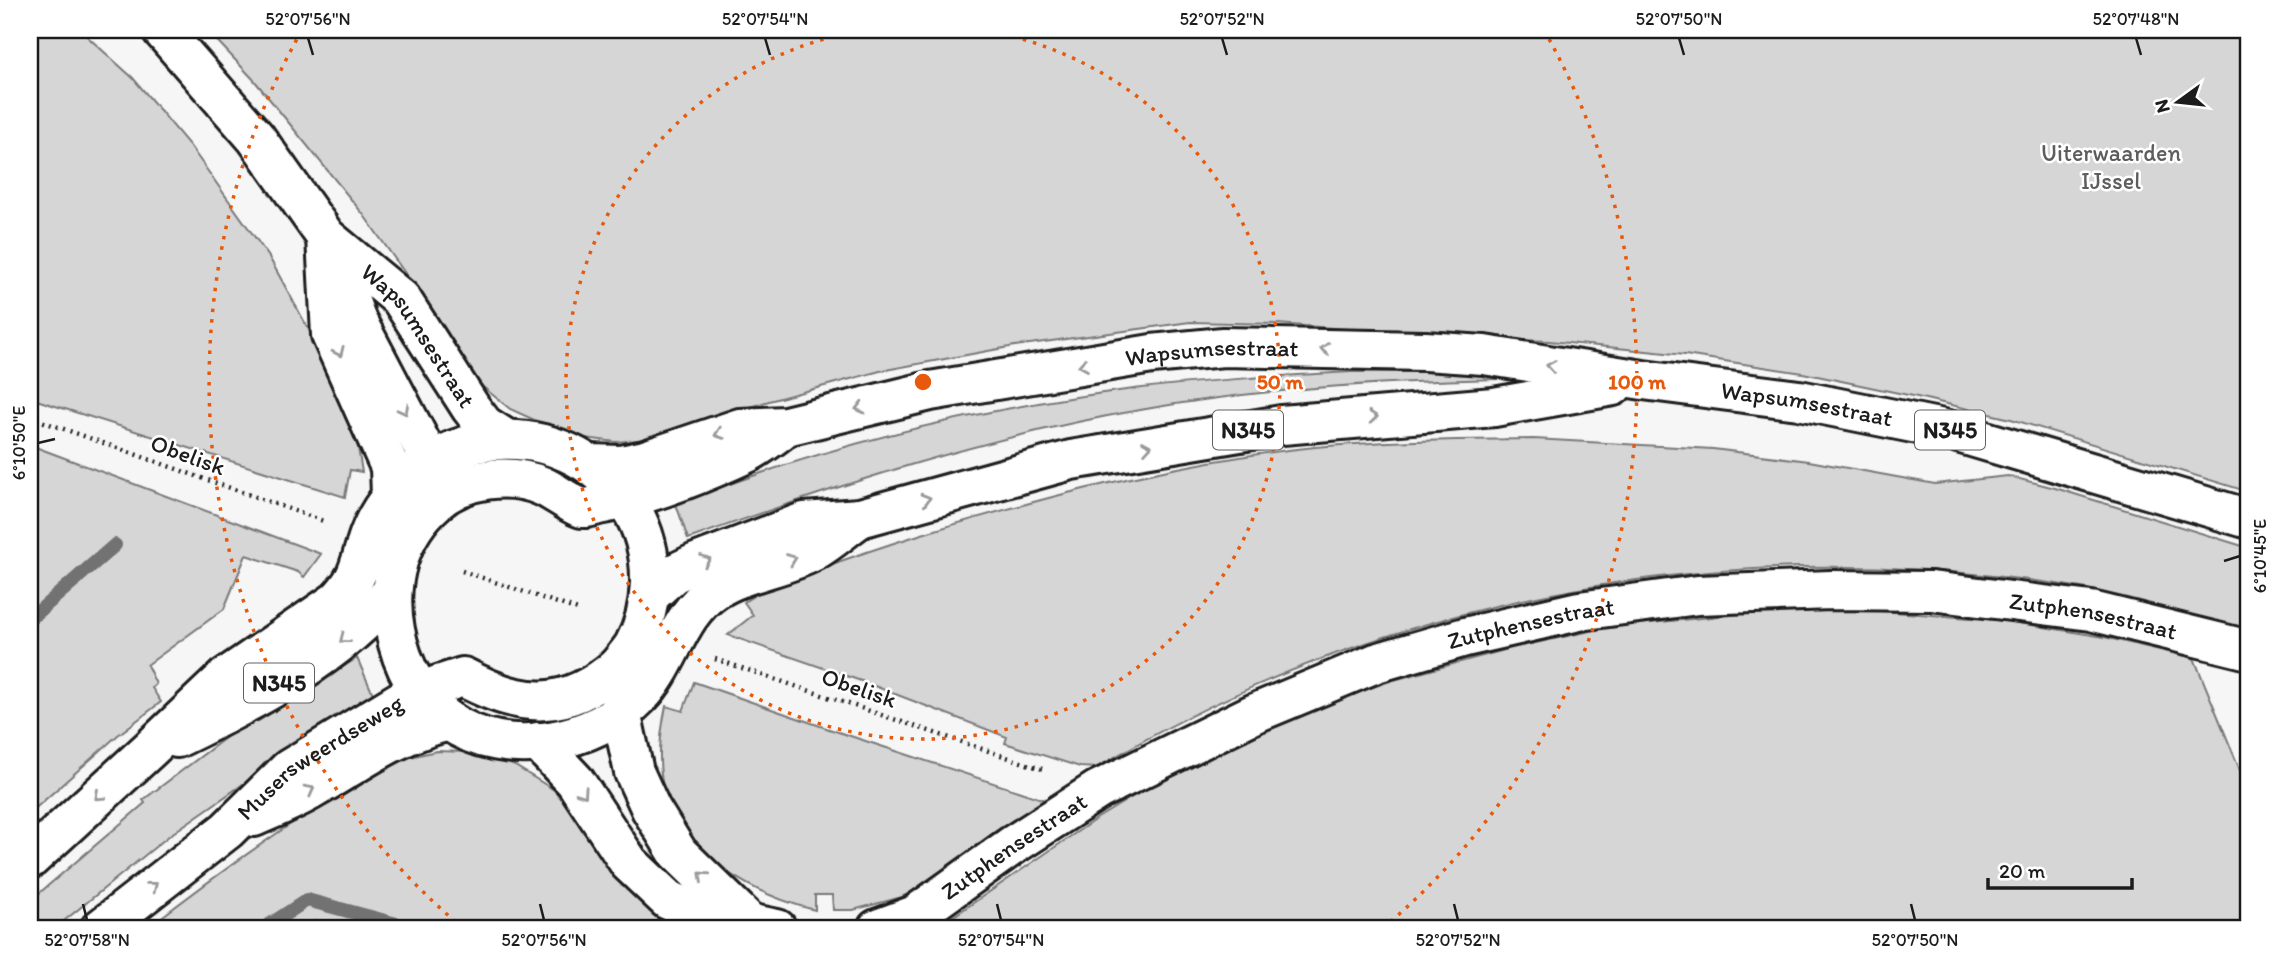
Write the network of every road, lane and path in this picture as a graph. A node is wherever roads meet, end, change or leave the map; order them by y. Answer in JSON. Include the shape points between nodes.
{"nodes":[{"id":1,"x":162,"y":30,"type":"edge"},
{"id":2,"x":326,"y":237,"type":"junction"},
{"id":3,"x":1643,"y":380,"type":"junction"},
{"id":4,"x":30,"y":417,"type":"edge"},
{"id":5,"x":786,"y":426,"type":"junction"},
{"id":6,"x":506,"y":439,"type":"junction"},
{"id":7,"x":431,"y":462,"type":"junction"},
{"id":8,"x":590,"y":464,"type":"junction"},
{"id":9,"x":391,"y":496,"type":"junction"},
{"id":10,"x":438,"y":499,"type":"junction"},
{"id":11,"x":626,"y":500,"type":"junction"},
{"id":12,"x":860,"y":518,"type":"junction"},
{"id":13,"x":2249,"y":519,"type":"edge"},
{"id":14,"x":334,"y":525,"type":"dead end"},
{"id":15,"x":462,"y":571,"type":"dead end"},
{"id":16,"x":392,"y":591,"type":"junction"},
{"id":17,"x":649,"y":596,"type":"junction"},
{"id":18,"x":581,"y":611,"type":"dead end"},
{"id":19,"x":2249,"y":650,"type":"edge"},
{"id":20,"x":709,"y":656,"type":"dead end"},
{"id":21,"x":618,"y":666,"type":"junction"},
{"id":22,"x":420,"y":691,"type":"junction"},
{"id":23,"x":621,"y":712,"type":"junction"},
{"id":24,"x":449,"y":721,"type":"junction"},
{"id":25,"x":538,"y":742,"type":"junction"},
{"id":26,"x":149,"y":750,"type":"junction"},
{"id":27,"x":998,"y":754,"type":"dead end"},
{"id":28,"x":227,"y":830,"type":"junction"},
{"id":29,"x":30,"y":859,"type":"edge"},
{"id":30,"x":764,"y":927,"type":"edge"},
{"id":31,"x":100,"y":929,"type":"edge"},
{"id":32,"x":877,"y":929,"type":"edge"}],
"edges":[{"from":1,"to":2,"type":"main road","name":"Wapsumsestraat","via":[[256,138]]},
{"from":2,"to":6,"type":"main road","name":"Wapsumsestraat","via":[[401,299],[471,408],[484,425]]},
{"from":2,"to":7,"type":"main road","name":"Wapsumsestraat","one_way":true,"via":[[357,321]]},
{"from":2,"to":9,"type":"main road","name":"Wapsumsestraat","one_way":true,"via":[[331,335],[390,467]]},
{"from":3,"to":5,"type":"main road","name":"Wapsumsestraat","number":"N345","one_way":true,"via":[[1484,355],[1223,347],[1152,354],[930,391]]},
{"from":12,"to":3,"type":"main road","name":"Wapsumsestraat","number":"N345","one_way":true,"via":[[1071,460],[1282,425],[1494,407]]},
{"from":3,"to":13,"type":"main road","name":"Wapsumsestraat","number":"N345","via":[[1799,400],[1948,430]]},
{"from":4,"to":14,"type":"path","name":"Obelisk"},
{"from":5,"to":8,"type":"main road","name":"Wapsumsestraat","number":"N345","one_way":true,"via":[[740,428],[621,465]]},
{"from":5,"to":11,"type":"main road","name":"Wapsumsestraat","number":"N345","via":[[750,452]]},
{"from":6,"to":7,"type":"main road","number":"N345","via":[[480,442]]},
{"from":6,"to":8,"type":"main road","number":"N345","via":[[550,446]]},
{"from":7,"to":9,"type":"main road","number":"N345"},
{"from":7,"to":10,"type":"main road","name":"Wapsumsestraat"},
{"from":8,"to":11,"type":"main road","number":"N345"},
{"from":9,"to":26,"type":"main road","number":"N345","via":[[370,532],[359,572],[337,601],[225,678]]},
{"from":10,"to":11,"type":"main road","number":"N345","via":[[462,486],[513,479],[540,485],[581,508]]},
{"from":10,"to":16,"type":"main road","number":"N345","via":[[419,517],[405,540]]},
{"from":11,"to":17,"type":"main road","number":"N345","via":[[646,546]]},
{"from":17,"to":12,"type":"main road","name":"Wapsumsestraat","number":"N345","one_way":true,"via":[[696,563],[804,522]]},
{"from":23,"to":12,"type":"main road","name":"Wapsumsestraat","number":"N345","one_way":true,"via":[[656,677],[692,611],[714,591],[814,551]]},
{"from":15,"to":18,"type":"path"},
{"from":16,"to":22,"type":"main road","number":"N345","via":[[395,633]]},
{"from":16,"to":26,"type":"main road","number":"N345","one_way":true,"via":[[364,624],[332,649],[242,707]]},
{"from":17,"to":21,"type":"main road","number":"N345","via":[[634,645]]},
{"from":19,"to":32,"type":"main road","name":"Zutphensestraat","via":[[2091,611],[1931,591],[1698,595],[1579,611],[1376,663],[1253,714],[1098,790],[915,915]]},
{"from":20,"to":27,"type":"path","name":"Obelisk"},
{"from":21,"to":22,"type":"main road","number":"N345","via":[[589,688],[555,700],[507,697],[463,677]]},
{"from":21,"to":23,"type":"main road"},
{"from":22,"to":24,"type":"main road","number":"N345"},
{"from":22,"to":28,"type":"main road","name":"Musersweerdseweg","number":"N345","via":[[289,769]]},
{"from":23,"to":25,"type":"main road","number":"N345","via":[[582,734]]},
{"from":30,"to":23,"type":"main road","one_way":true,"via":[[678,853],[634,772]]},
{"from":24,"to":25,"type":"main road","number":"N345","via":[[492,738]]},
{"from":28,"to":24,"type":"main road","name":"Musersweerdseweg","number":"N345","one_way":true,"via":[[311,791],[394,739]]},
{"from":25,"to":30,"type":"main road","one_way":true,"via":[[575,781],[629,863],[668,900]]},
{"from":26,"to":29,"type":"main road","number":"N345","one_way":true},
{"from":31,"to":28,"type":"main road","name":"Musersweerdseweg","number":"N345","one_way":true}]}
